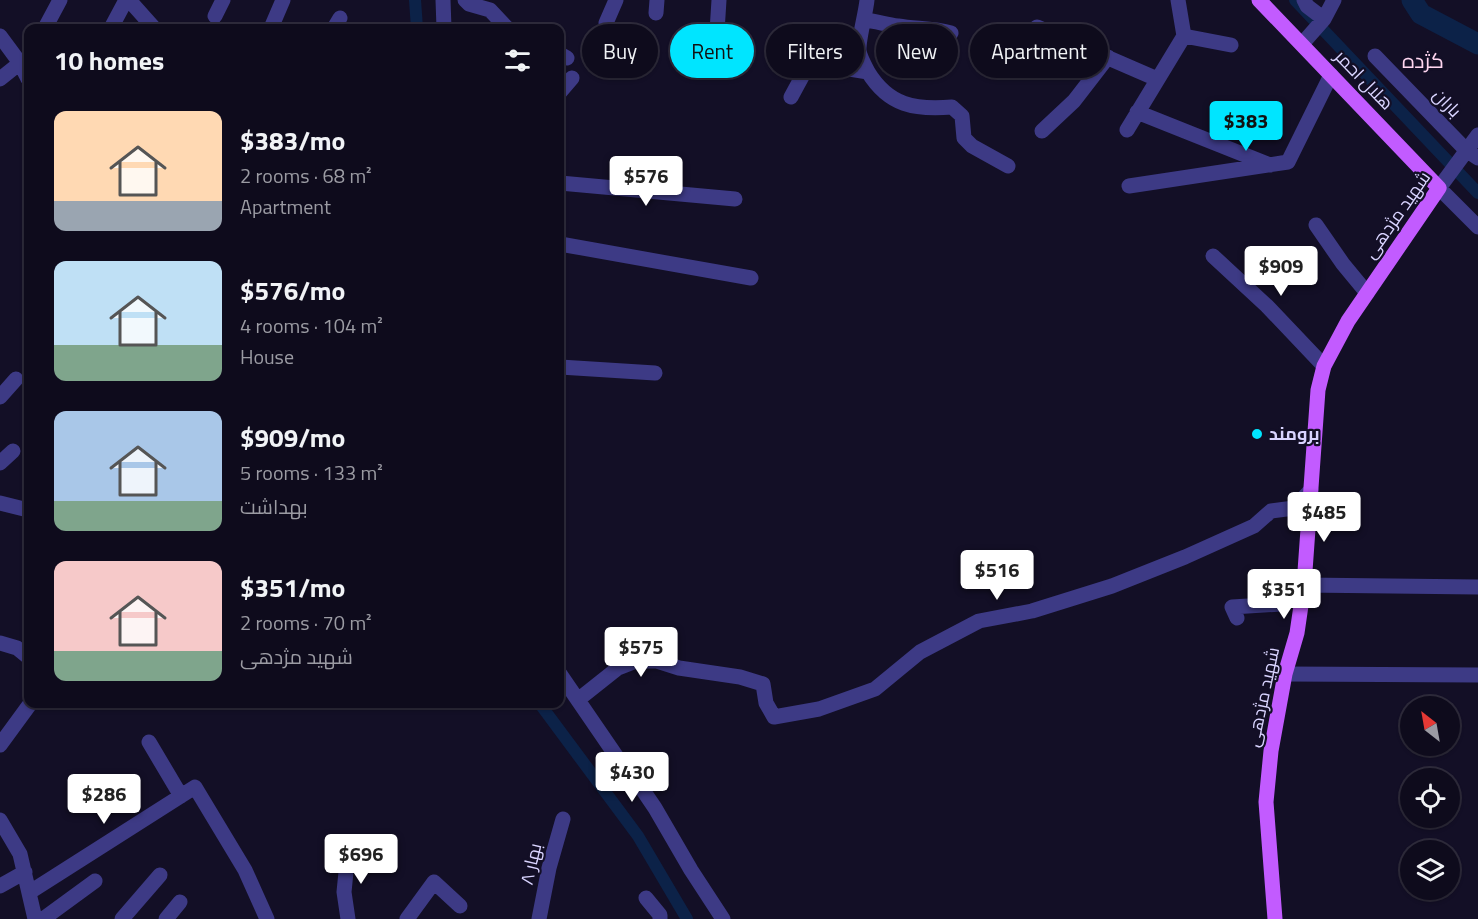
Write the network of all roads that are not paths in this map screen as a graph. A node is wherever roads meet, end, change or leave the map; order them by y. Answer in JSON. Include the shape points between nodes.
{"nodes":[{"id":1,"x":60,"y":0,"type":"edge"},
{"id":2,"x":128,"y":0,"type":"edge"},
{"id":3,"x":223,"y":0,"type":"edge"},
{"id":4,"x":283,"y":0,"type":"edge"},
{"id":5,"x":465,"y":0,"type":"edge"},
{"id":6,"x":616,"y":0,"type":"edge"},
{"id":7,"x":719,"y":0,"type":"edge"},
{"id":8,"x":867,"y":0,"type":"edge"},
{"id":9,"x":1178,"y":0,"type":"edge"},
{"id":10,"x":1259,"y":0,"type":"edge"},
{"id":11,"x":1304,"y":0,"type":"edge"},
{"id":12,"x":1334,"y":0,"type":"edge"},
{"id":13,"x":444,"y":1,"type":"edge"},
{"id":14,"x":215,"y":16,"type":"dead end"},
{"id":15,"x":1324,"y":19,"type":"junction"},
{"id":16,"x":864,"y":20,"type":"junction"},
{"id":17,"x":606,"y":22,"type":"dead end"},
{"id":18,"x":47,"y":24,"type":"edge"},
{"id":19,"x":113,"y":24,"type":"edge"},
{"id":20,"x":150,"y":24,"type":"edge"},
{"id":21,"x":273,"y":24,"type":"edge"},
{"id":22,"x":444,"y":24,"type":"edge"},
{"id":23,"x":503,"y":24,"type":"edge"},
{"id":24,"x":717,"y":24,"type":"edge"},
{"id":25,"x":890,"y":24,"type":"edge"},
{"id":26,"x":0,"y":36,"type":"edge"},
{"id":27,"x":1184,"y":36,"type":"junction"},
{"id":28,"x":1306,"y":40,"type":"junction"},
{"id":29,"x":1231,"y":45,"type":"dead end"},
{"id":30,"x":1376,"y":56,"type":"dead end"},
{"id":31,"x":1108,"y":57,"type":"edge"},
{"id":32,"x":20,"y":63,"type":"junction"},
{"id":33,"x":24,"y":71,"type":"edge"},
{"id":34,"x":868,"y":72,"type":"junction"},
{"id":35,"x":1331,"y":75,"type":"junction"},
{"id":36,"x":572,"y":78,"type":"dead end"},
{"id":37,"x":1092,"y":78,"type":"edge"},
{"id":38,"x":0,"y":79,"type":"edge"},
{"id":39,"x":1157,"y":79,"type":"junction"},
{"id":40,"x":564,"y":87,"type":"edge"},
{"id":41,"x":791,"y":98,"type":"dead end"},
{"id":42,"x":1137,"y":112,"type":"junction"},
{"id":43,"x":1126,"y":130,"type":"dead end"},
{"id":44,"x":1042,"y":131,"type":"dead end"},
{"id":45,"x":1478,"y":135,"type":"edge"},
{"id":46,"x":1472,"y":154,"type":"edge"},
{"id":47,"x":1270,"y":165,"type":"junction"},
{"id":48,"x":1008,"y":166,"type":"dead end"},
{"id":49,"x":564,"y":183,"type":"edge"},
{"id":50,"x":1129,"y":186,"type":"dead end"},
{"id":51,"x":1439,"y":188,"type":"junction"},
{"id":52,"x":735,"y":199,"type":"dead end"},
{"id":53,"x":1316,"y":225,"type":"dead end"},
{"id":54,"x":1478,"y":227,"type":"edge"},
{"id":55,"x":564,"y":245,"type":"edge"},
{"id":56,"x":1213,"y":256,"type":"dead end"},
{"id":57,"x":751,"y":278,"type":"dead end"},
{"id":58,"x":1367,"y":293,"type":"junction"},
{"id":59,"x":1324,"y":366,"type":"junction"},
{"id":60,"x":564,"y":368,"type":"edge"},
{"id":61,"x":655,"y":373,"type":"dead end"},
{"id":62,"x":16,"y":380,"type":"dead end"},
{"id":63,"x":0,"y":397,"type":"edge"},
{"id":64,"x":13,"y":451,"type":"dead end"},
{"id":65,"x":0,"y":463,"type":"edge"},
{"id":66,"x":1311,"y":490,"type":"junction"},
{"id":67,"x":0,"y":503,"type":"edge"},
{"id":68,"x":24,"y":509,"type":"edge"},
{"id":69,"x":1478,"y":587,"type":"edge"},
{"id":70,"x":1304,"y":588,"type":"junction"},
{"id":71,"x":1237,"y":618,"type":"dead end"},
{"id":72,"x":0,"y":643,"type":"edge"},
{"id":73,"x":24,"y":654,"type":"edge"},
{"id":74,"x":1285,"y":674,"type":"junction"},
{"id":75,"x":1478,"y":675,"type":"edge"},
{"id":76,"x":564,"y":680,"type":"edge"},
{"id":77,"x":576,"y":698,"type":"junction"},
{"id":78,"x":27,"y":708,"type":"edge"},
{"id":79,"x":148,"y":742,"type":"dead end"},
{"id":80,"x":0,"y":745,"type":"edge"},
{"id":81,"x":180,"y":796,"type":"junction"},
{"id":82,"x":563,"y":819,"type":"dead end"},
{"id":83,"x":0,"y":820,"type":"edge"},
{"id":84,"x":348,"y":852,"type":"dead end"},
{"id":85,"x":25,"y":872,"type":"junction"},
{"id":86,"x":160,"y":875,"type":"dead end"},
{"id":87,"x":95,"y":881,"type":"dead end"},
{"id":88,"x":0,"y":886,"type":"edge"},
{"id":89,"x":30,"y":892,"type":"junction"},
{"id":90,"x":646,"y":898,"type":"dead end"},
{"id":91,"x":180,"y":902,"type":"dead end"},
{"id":92,"x":460,"y":906,"type":"dead end"},
{"id":93,"x":35,"y":919,"type":"edge"},
{"id":94,"x":43,"y":919,"type":"edge"},
{"id":95,"x":122,"y":919,"type":"edge"},
{"id":96,"x":166,"y":919,"type":"edge"},
{"id":97,"x":267,"y":919,"type":"edge"},
{"id":98,"x":348,"y":919,"type":"edge"},
{"id":99,"x":407,"y":919,"type":"edge"},
{"id":100,"x":539,"y":919,"type":"edge"},
{"id":101,"x":660,"y":919,"type":"edge"},
{"id":102,"x":723,"y":919,"type":"edge"},
{"id":103,"x":1275,"y":919,"type":"edge"}],
"edges":[{"from":1,"to":18,"type":"street"},
{"from":2,"to":19,"type":"street"},
{"from":2,"to":20,"type":"street"},
{"from":3,"to":14,"type":"street"},
{"from":4,"to":21,"type":"street"},
{"from":5,"to":23,"type":"street","via":[[490,10]]},
{"from":6,"to":17,"type":"street"},
{"from":7,"to":24,"type":"street"},
{"from":8,"to":16,"type":"street"},
{"from":9,"to":27,"type":"street"},
{"from":10,"to":28,"type":"main road","name":"هلال احمر"},
{"from":11,"to":15,"type":"street"},
{"from":12,"to":15,"type":"street"},
{"from":13,"to":22,"type":"street"},
{"from":15,"to":28,"type":"street"},
{"from":16,"to":25,"type":"street"},
{"from":16,"to":34,"type":"street","via":[[859,51]]},
{"from":26,"to":32,"type":"street"},
{"from":27,"to":29,"type":"street"},
{"from":27,"to":39,"type":"street"},
{"from":28,"to":35,"type":"main road","name":"هلال احمر"},
{"from":30,"to":46,"type":"street","name":"باران"},
{"from":31,"to":39,"type":"street"},
{"from":32,"to":33,"type":"street"},
{"from":32,"to":38,"type":"street"},
{"from":34,"to":41,"type":"street","via":[[819,64],[804,74]]},
{"from":34,"to":48,"type":"street","via":[[877,87],[900,103],[927,109],[952,107],[962,116],[964,138]]},
{"from":35,"to":47,"type":"street","via":[[1288,162]]},
{"from":35,"to":51,"type":"main road","name":"هلال احمر"},
{"from":36,"to":40,"type":"street"},
{"from":37,"to":44,"type":"street"},
{"from":39,"to":42,"type":"street"},
{"from":42,"to":43,"type":"street"},
{"from":42,"to":47,"type":"street"},
{"from":45,"to":46,"type":"street","name":"شهید مژدهی"},
{"from":46,"to":51,"type":"street","name":"شهید مژدهی"},
{"from":47,"to":50,"type":"street"},
{"from":49,"to":52,"type":"street"},
{"from":51,"to":54,"type":"street"},
{"from":51,"to":58,"type":"main road","name":"شهید مژدهی"},
{"from":53,"to":58,"type":"street"},
{"from":55,"to":57,"type":"street"},
{"from":56,"to":59,"type":"street"},
{"from":58,"to":59,"type":"main road","name":"شهید مژدهی"},
{"from":59,"to":66,"type":"main road","name":"شهید مژدهی","via":[[1318,390]]},
{"from":60,"to":61,"type":"street"},
{"from":62,"to":63,"type":"street"},
{"from":64,"to":65,"type":"street"},
{"from":66,"to":70,"type":"main road","name":"شهید مژدهی"},
{"from":66,"to":77,"type":"street","via":[[1294,507],[1271,511],[1254,526],[1112,586],[1032,611],[979,621],[920,652],[875,690],[819,710],[774,717],[766,703],[763,684],[657,661],[618,668]]},
{"from":67,"to":68,"type":"street"},
{"from":69,"to":70,"type":"street"},
{"from":70,"to":71,"type":"street","via":[[1282,604],[1232,607]]},
{"from":70,"to":74,"type":"main road","name":"شهید مژدهی"},
{"from":72,"to":73,"type":"street"},
{"from":74,"to":75,"type":"street"},
{"from":74,"to":103,"type":"main road","name":"شهید مژدهی","via":[[1266,802]]},
{"from":76,"to":77,"type":"street"},
{"from":77,"to":102,"type":"street","via":[[655,808]]},
{"from":78,"to":80,"type":"street"},
{"from":79,"to":81,"type":"street"},
{"from":81,"to":89,"type":"street"},
{"from":81,"to":97,"type":"street","via":[[195,787],[245,870]]},
{"from":82,"to":100,"type":"street","name":"بهار ۸"},
{"from":83,"to":85,"type":"street","via":[[20,854]]},
{"from":84,"to":98,"type":"street","via":[[344,892]]},
{"from":85,"to":88,"type":"street"},
{"from":85,"to":89,"type":"street"},
{"from":86,"to":95,"type":"street"},
{"from":87,"to":94,"type":"street"},
{"from":89,"to":93,"type":"street"},
{"from":90,"to":101,"type":"street"},
{"from":91,"to":96,"type":"street"},
{"from":92,"to":99,"type":"street","via":[[434,882]]}]}
